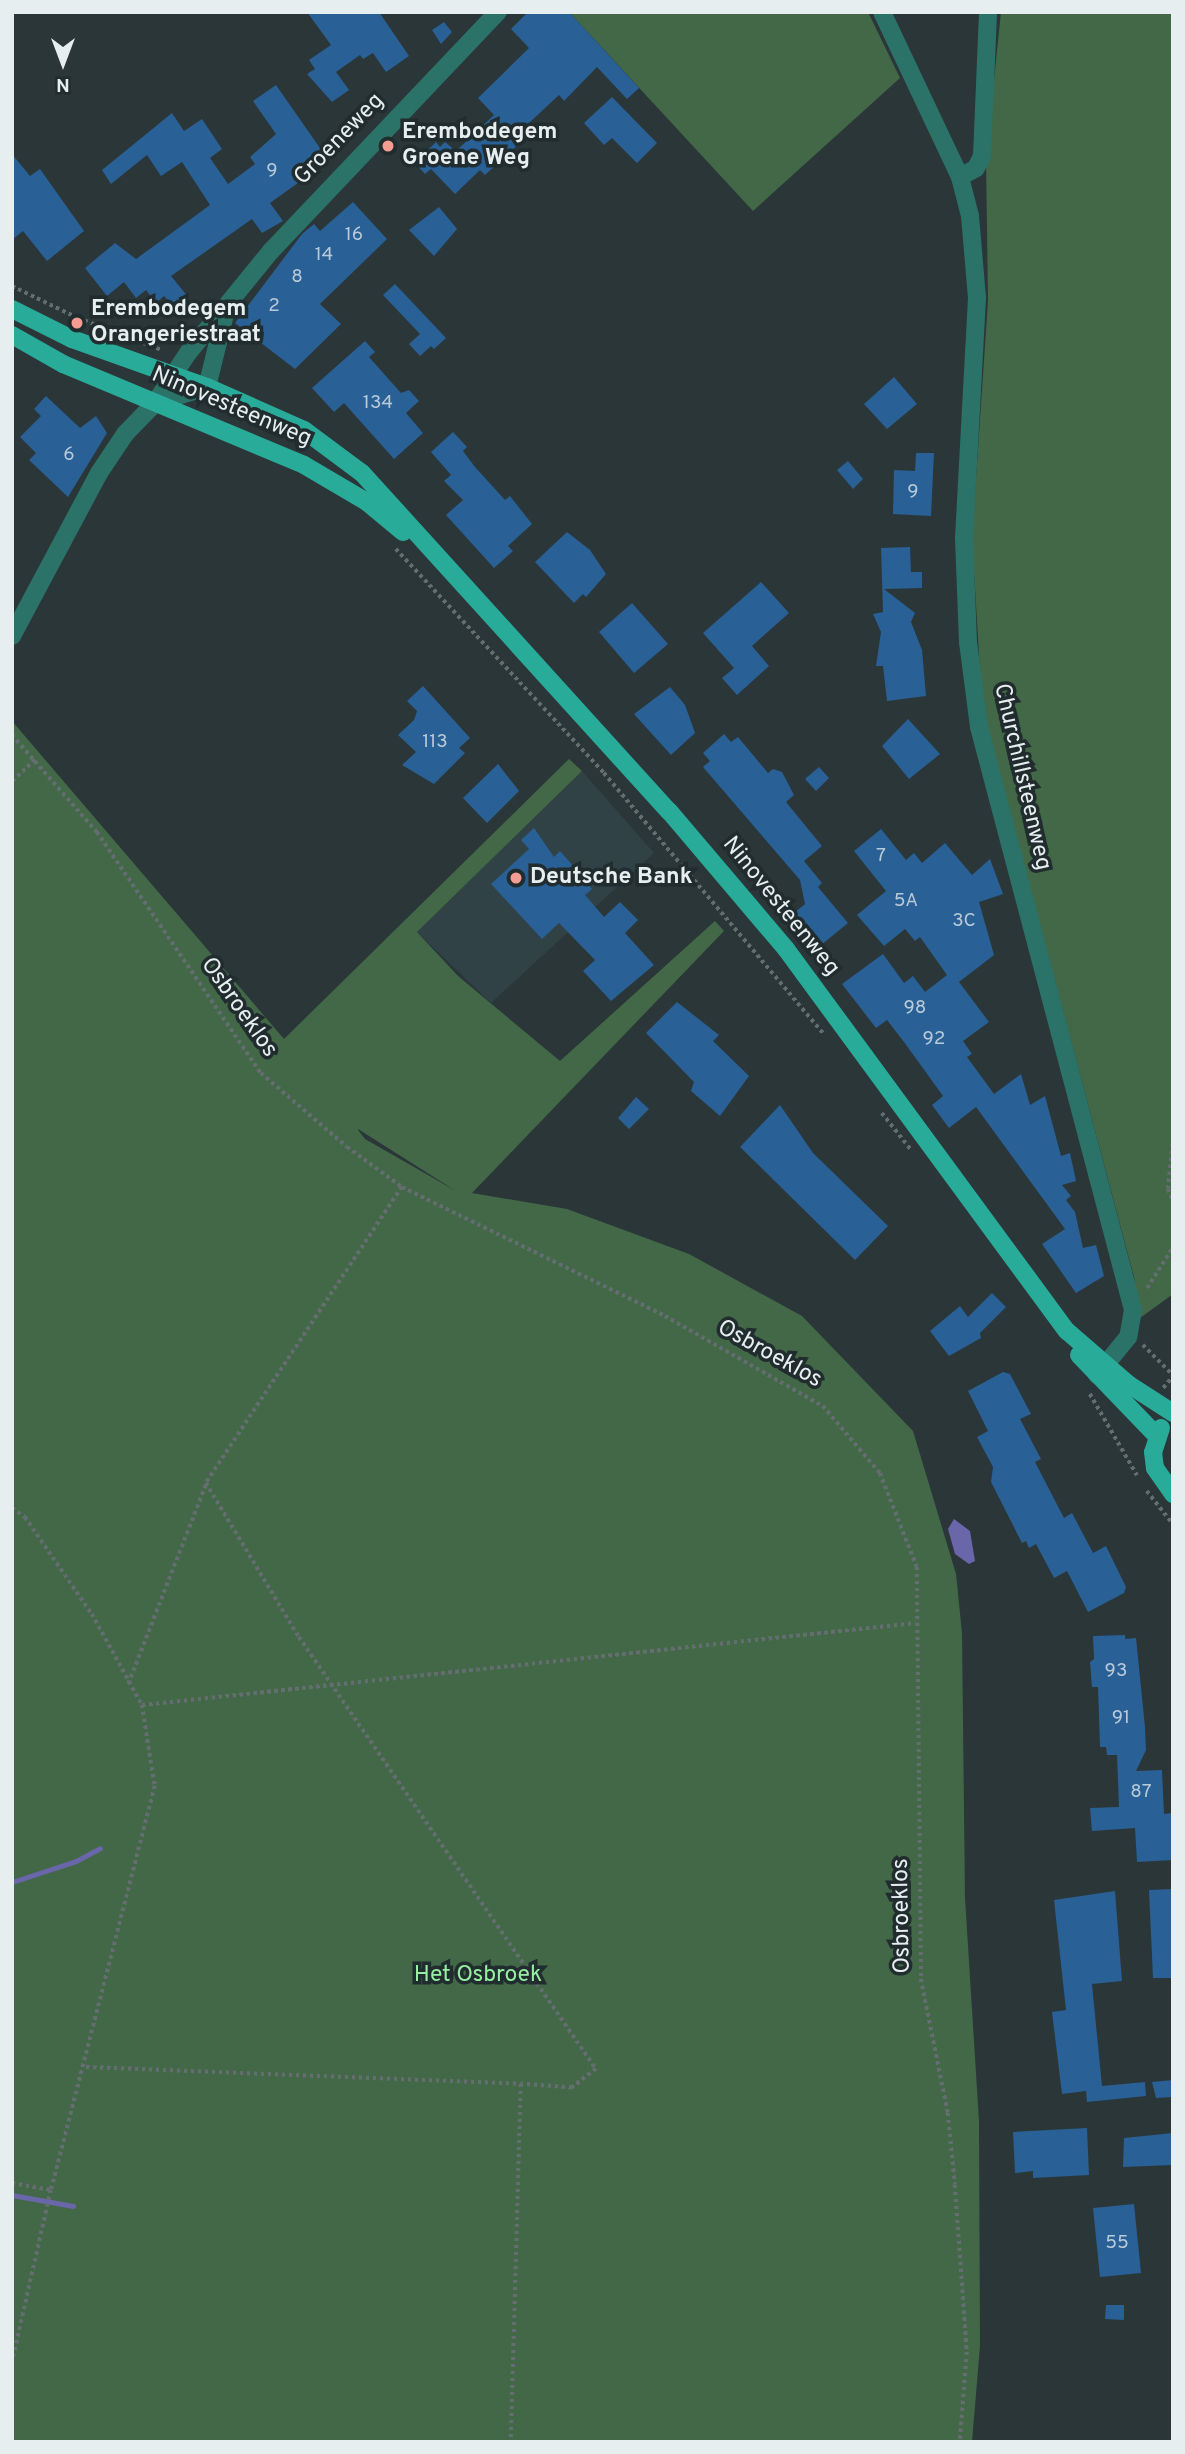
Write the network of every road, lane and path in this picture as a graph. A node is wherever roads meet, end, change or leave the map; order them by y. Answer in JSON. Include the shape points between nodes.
{"nodes":[{"id":1,"x":498,"y":12,"type":"edge"},
{"id":2,"x":882,"y":12,"type":"edge"},
{"id":3,"x":988,"y":12,"type":"edge"},
{"id":4,"x":960,"y":177,"type":"junction"},
{"id":5,"x":12,"y":309,"type":"edge"},
{"id":6,"x":226,"y":310,"type":"junction"},
{"id":7,"x":12,"y":335,"type":"edge"},
{"id":8,"x":175,"y":375,"type":"junction"},
{"id":9,"x":207,"y":387,"type":"junction"},
{"id":10,"x":155,"y":403,"type":"junction"},
{"id":11,"x":390,"y":543,"type":"dead end"},
{"id":12,"x":421,"y":543,"type":"junction"},
{"id":13,"x":12,"y":636,"type":"edge"},
{"id":14,"x":12,"y":735,"type":"edge"},
{"id":15,"x":36,"y":759,"type":"junction"},
{"id":16,"x":12,"y":781,"type":"edge"},
{"id":17,"x":827,"y":1038,"type":"dead end"},
{"id":18,"x":875,"y":1104,"type":"dead end"},
{"id":19,"x":1173,"y":1144,"type":"edge"},
{"id":20,"x":915,"y":1154,"type":"dead end"},
{"id":21,"x":402,"y":1187,"type":"junction"},
{"id":22,"x":1173,"y":1200,"type":"edge"},
{"id":23,"x":1173,"y":1247,"type":"edge"},
{"id":24,"x":1133,"y":1310,"type":"junction"},
{"id":25,"x":1128,"y":1338,"type":"junction"},
{"id":26,"x":1173,"y":1375,"type":"edge"},
{"id":27,"x":1096,"y":1376,"type":"junction"},
{"id":28,"x":1173,"y":1414,"type":"edge"},
{"id":29,"x":1157,"y":1436,"type":"junction"},
{"id":30,"x":206,"y":1483,"type":"junction"},
{"id":31,"x":1173,"y":1494,"type":"edge"},
{"id":32,"x":12,"y":1508,"type":"edge"},
{"id":33,"x":1173,"y":1524,"type":"edge"},
{"id":34,"x":916,"y":1623,"type":"junction"},
{"id":35,"x":331,"y":1683,"type":"junction"},
{"id":36,"x":128,"y":1684,"type":"junction"},
{"id":37,"x":142,"y":1705,"type":"junction"},
{"id":38,"x":86,"y":2067,"type":"junction"},
{"id":39,"x":522,"y":2084,"type":"junction"},
{"id":40,"x":12,"y":2183,"type":"edge"},
{"id":41,"x":51,"y":2190,"type":"junction"},
{"id":42,"x":12,"y":2363,"type":"edge"},
{"id":43,"x":511,"y":2442,"type":"edge"},
{"id":44,"x":960,"y":2442,"type":"edge"}],
"edges":[{"from":1,"to":6,"type":"street","name":"Groeneweg","via":[[319,197]]},
{"from":2,"to":4,"type":"street","name":"Churchillsteenweg"},
{"from":3,"to":4,"type":"street","via":[[982,156],[976,168]]},
{"from":4,"to":24,"type":"street","name":"Churchillsteenweg","via":[[970,216],[977,298],[964,589],[979,727]]},
{"from":5,"to":8,"type":"main road","name":"Ninovesteenweg","via":[[72,339]]},
{"from":6,"to":8,"type":"street","name":"Groeneweg"},
{"from":6,"to":9,"type":"street","name":"Groeneweg"},
{"from":7,"to":10,"type":"main road","name":"Ninovesteenweg","via":[[63,364]]},
{"from":8,"to":9,"type":"main road","name":"Ninovesteenweg"},
{"from":8,"to":10,"type":"street","name":"Groeneweg"},
{"from":9,"to":10,"type":"street"},
{"from":9,"to":12,"type":"main road","name":"Ninovesteenweg","via":[[304,430],[339,453],[413,526]]},
{"from":10,"to":12,"type":"main road","name":"Ninovesteenweg","via":[[304,465],[367,502]]},
{"from":10,"to":13,"type":"street","name":"Groeneweg","via":[[125,434],[99,472]]},
{"from":11,"to":17,"type":"path","via":[[604,773]]},
{"from":12,"to":27,"type":"main road","name":"Ninovesteenweg","via":[[669,811],[786,949]]},
{"from":14,"to":15,"type":"path","name":"Osbroeklos"},
{"from":15,"to":16,"type":"path"},
{"from":15,"to":21,"type":"path","name":"Osbroeklos","via":[[97,832],[261,1073]]},
{"from":18,"to":20,"type":"path"},
{"from":19,"to":22,"type":"path","via":[[1168,1189]]},
{"from":21,"to":30,"type":"path"},
{"from":21,"to":34,"type":"path","name":"Osbroeklos","via":[[665,1316],[823,1406],[880,1473],[918,1567]]},
{"from":23,"to":24,"type":"path"},
{"from":24,"to":25,"type":"street","name":"Churchillsteenweg"},
{"from":25,"to":26,"type":"path","via":[[1150,1348]]},
{"from":25,"to":27,"type":"street","name":"Churchillsteenweg"},
{"from":27,"to":28,"type":"main road","name":"Ninovesteenweg"},
{"from":27,"to":29,"type":"main road","name":"Ninovesteenweg"},
{"from":27,"to":33,"type":"path","via":[[1154,1504]]},
{"from":28,"to":29,"type":"main road"},
{"from":29,"to":31,"type":"main road","via":[[1155,1468]]},
{"from":30,"to":35,"type":"path"},
{"from":30,"to":36,"type":"path"},
{"from":32,"to":36,"type":"path","via":[[25,1517],[92,1614]]},
{"from":34,"to":35,"type":"path"},
{"from":34,"to":44,"type":"path","name":"Osbroeklos","via":[[920,1979],[948,2113],[955,2185],[967,2352]]},
{"from":35,"to":37,"type":"path"},
{"from":35,"to":39,"type":"path","via":[[596,2069],[572,2088]]},
{"from":36,"to":37,"type":"path"},
{"from":37,"to":38,"type":"path","via":[[155,1786]]},
{"from":38,"to":39,"type":"path"},
{"from":38,"to":41,"type":"path"},
{"from":39,"to":43,"type":"path"},
{"from":40,"to":41,"type":"path"},
{"from":41,"to":42,"type":"path"}]}
